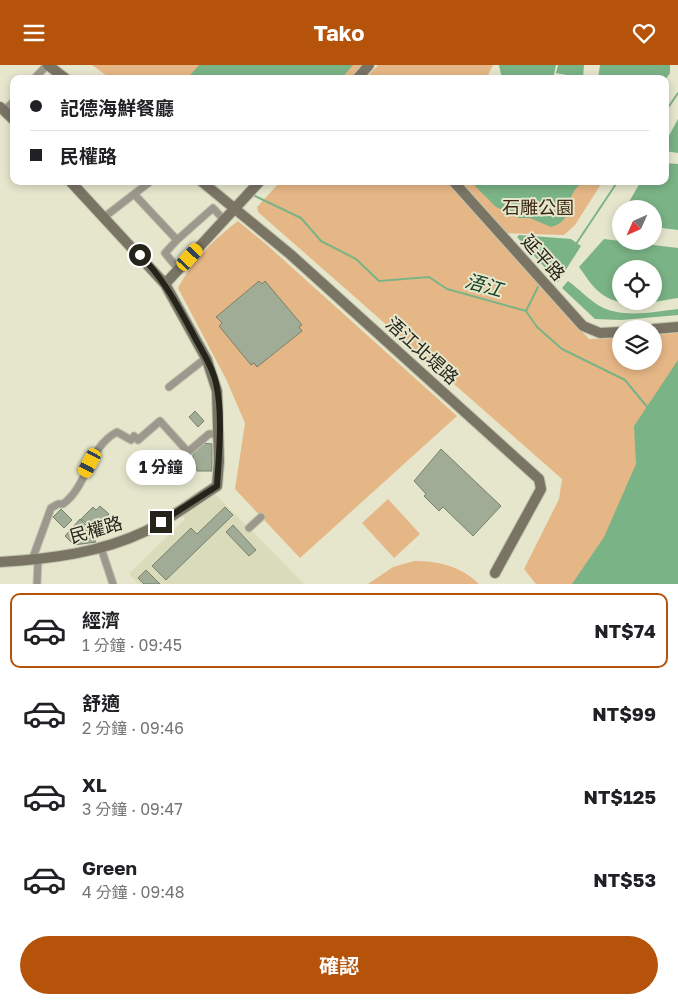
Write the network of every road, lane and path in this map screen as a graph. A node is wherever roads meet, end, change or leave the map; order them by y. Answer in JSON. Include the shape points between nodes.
{"nodes":[{"id":1,"x":48,"y":65,"type":"edge"},
{"id":2,"x":369,"y":65,"type":"edge"},
{"id":3,"x":38,"y":75,"type":"edge"},
{"id":4,"x":61,"y":75,"type":"edge"},
{"id":5,"x":361,"y":75,"type":"edge"},
{"id":6,"x":75,"y":185,"type":"edge"},
{"id":7,"x":146,"y":185,"type":"edge"},
{"id":8,"x":206,"y":185,"type":"edge"},
{"id":9,"x":256,"y":185,"type":"edge"},
{"id":10,"x":458,"y":185,"type":"edge"},
{"id":11,"x":134,"y":194,"type":"junction"},
{"id":12,"x":236,"y":207,"type":"junction"},
{"id":13,"x":103,"y":218,"type":"junction"},
{"id":14,"x":224,"y":220,"type":"junction"},
{"id":15,"x":178,"y":240,"type":"junction"},
{"id":16,"x":179,"y":270,"type":"junction"},
{"id":17,"x":166,"y":284,"type":"junction"},
{"id":18,"x":678,"y":327,"type":"edge"},
{"id":19,"x":662,"y":328,"type":"edge"},
{"id":20,"x":612,"y":332,"type":"edge"},
{"id":21,"x":206,"y":358,"type":"junction"},
{"id":22,"x":169,"y":387,"type":"dead end"},
{"id":23,"x":219,"y":434,"type":"junction"},
{"id":24,"x":188,"y":453,"type":"junction"},
{"id":25,"x":167,"y":471,"type":"dead end"},
{"id":26,"x":262,"y":517,"type":"dead end"},
{"id":27,"x":249,"y":528,"type":"dead end"},
{"id":28,"x":101,"y":548,"type":"junction"},
{"id":29,"x":35,"y":560,"type":"junction"},
{"id":30,"x":0,"y":562,"type":"edge"},
{"id":31,"x":495,"y":573,"type":"dead end"},
{"id":32,"x":37,"y":584,"type":"edge"},
{"id":33,"x":113,"y":584,"type":"edge"}],
"edges":[{"from":1,"to":3,"type":"street"},
{"from":1,"to":4,"type":"street"},
{"from":2,"to":5,"type":"street"},
{"from":6,"to":13,"type":"street"},
{"from":7,"to":11,"type":"street"},
{"from":8,"to":12,"type":"street","name":"浯江北堤路"},
{"from":9,"to":12,"type":"street"},
{"from":10,"to":20,"type":"street","name":"延平路","via":[[583,326],[600,333]]},
{"from":11,"to":13,"type":"street"},
{"from":11,"to":15,"type":"street"},
{"from":12,"to":14,"type":"street"},
{"from":12,"to":31,"type":"street","name":"浯江北堤路","via":[[539,479],[541,489]]},
{"from":13,"to":17,"type":"street"},
{"from":14,"to":15,"type":"street","via":[[213,208]]},
{"from":14,"to":16,"type":"street"},
{"from":15,"to":16,"type":"street","via":[[165,253]]},
{"from":16,"to":17,"type":"street"},
{"from":17,"to":21,"type":"street"},
{"from":18,"to":19,"type":"street"},
{"from":21,"to":22,"type":"street"},
{"from":21,"to":23,"type":"street","via":[[216,382]]},
{"from":23,"to":24,"type":"street","via":[[209,434]]},
{"from":23,"to":28,"type":"street","name":"民權路","via":[[217,486],[146,531]]},
{"from":24,"to":25,"type":"street"},
{"from":24,"to":29,"type":"street","via":[[160,421],[138,440],[117,432],[112,435],[98,448],[71,498],[51,508]]},
{"from":26,"to":27,"type":"street"},
{"from":28,"to":29,"type":"street","name":"民權路"},
{"from":28,"to":33,"type":"street"},
{"from":29,"to":30,"type":"street","name":"民權路"},
{"from":29,"to":32,"type":"street"}]}
